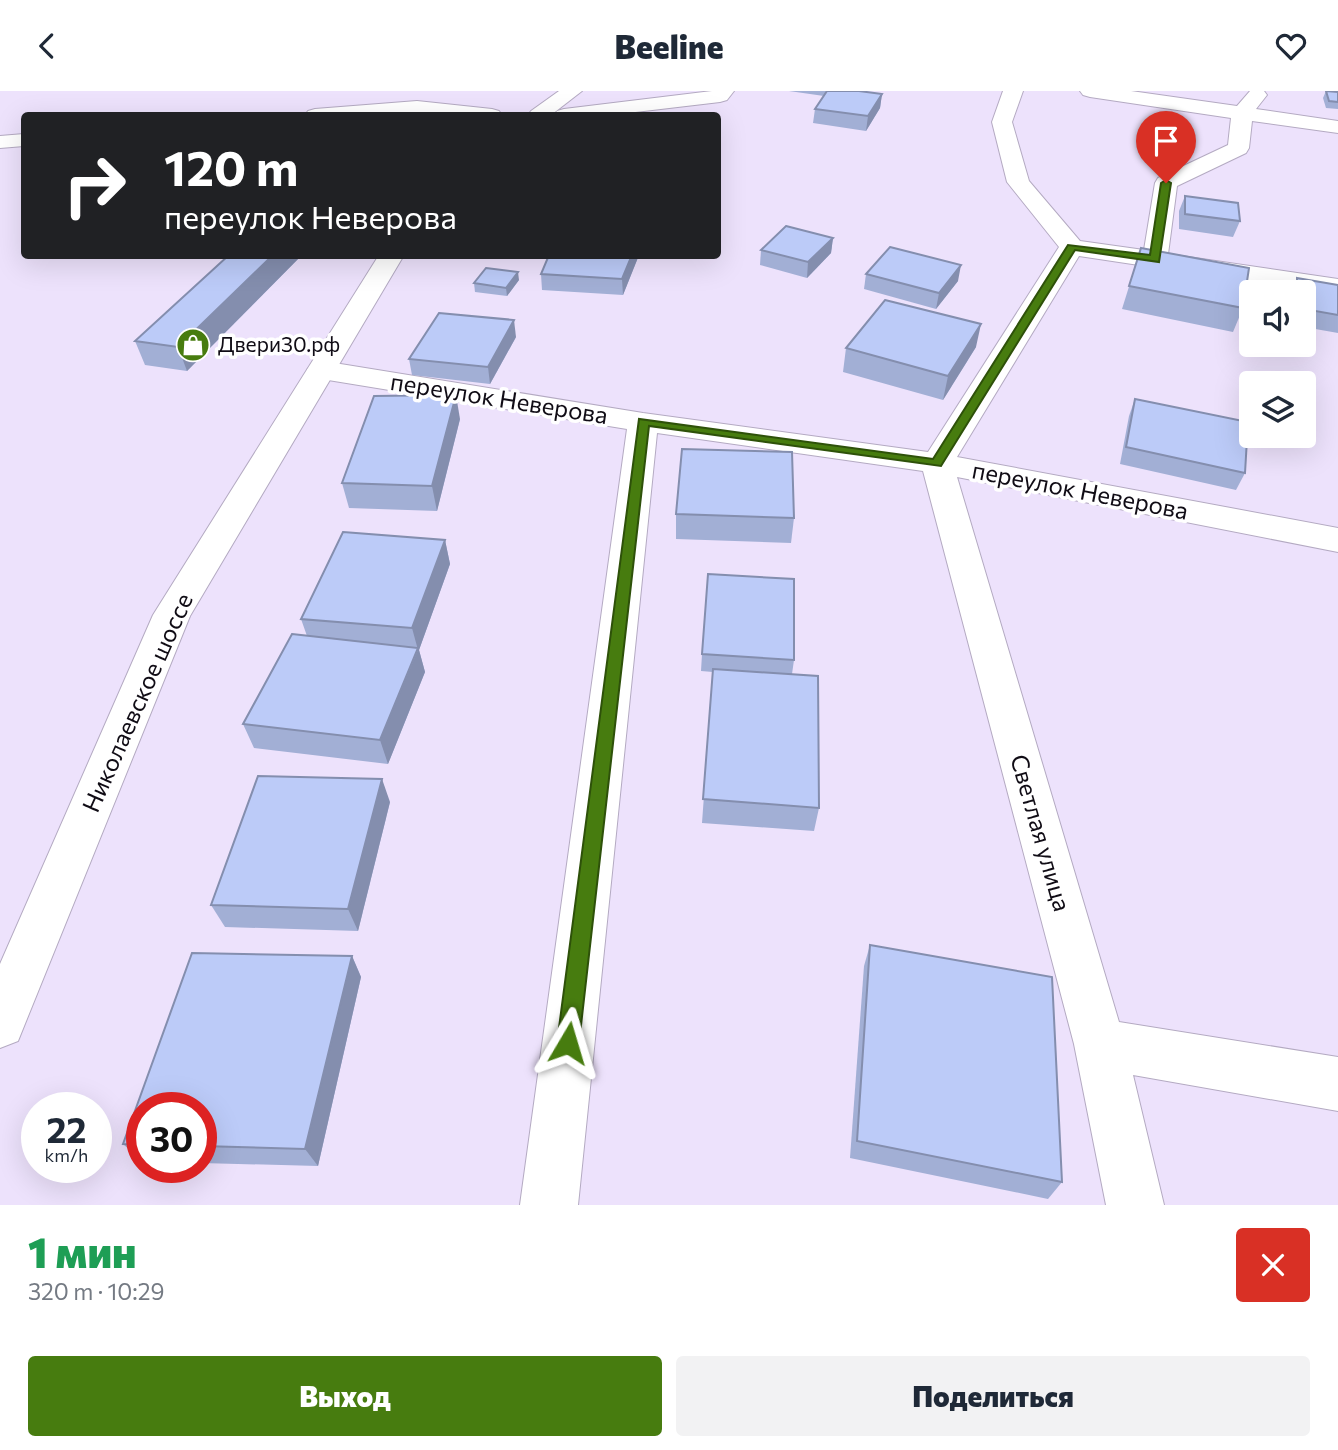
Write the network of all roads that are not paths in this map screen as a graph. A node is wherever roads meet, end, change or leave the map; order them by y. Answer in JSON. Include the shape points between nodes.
{"nodes":[{"id":1,"x":591,"y":91,"type":"edge"},
{"id":2,"x":724,"y":91,"type":"edge"},
{"id":3,"x":1013,"y":91,"type":"edge"},
{"id":4,"x":1090,"y":91,"type":"edge"},
{"id":5,"x":1260,"y":91,"type":"edge"},
{"id":6,"x":565,"y":102,"type":"edge"},
{"id":7,"x":353,"y":112,"type":"edge"},
{"id":8,"x":464,"y":112,"type":"edge"},
{"id":9,"x":544,"y":112,"type":"edge"},
{"id":10,"x":1242,"y":114,"type":"junction"},
{"id":11,"x":1338,"y":127,"type":"edge"},
{"id":12,"x":21,"y":140,"type":"edge"},
{"id":13,"x":0,"y":142,"type":"edge"},
{"id":14,"x":1072,"y":247,"type":"junction"},
{"id":15,"x":390,"y":259,"type":"edge"},
{"id":16,"x":1155,"y":259,"type":"junction"},
{"id":17,"x":1338,"y":287,"type":"edge"},
{"id":18,"x":322,"y":370,"type":"junction"},
{"id":19,"x":643,"y":422,"type":"junction"},
{"id":20,"x":937,"y":463,"type":"junction"},
{"id":21,"x":1338,"y":540,"type":"edge"},
{"id":22,"x":0,"y":1023,"type":"edge"},
{"id":23,"x":1100,"y":1044,"type":"junction"},
{"id":24,"x":1338,"y":1084,"type":"edge"},
{"id":25,"x":548,"y":1205,"type":"edge"},
{"id":26,"x":1135,"y":1205,"type":"edge"}],
"edges":[{"from":1,"to":6,"type":"street"},
{"from":2,"to":6,"type":"street","via":[[720,96]]},
{"from":3,"to":14,"type":"street","via":[[1002,122],[1018,182]]},
{"from":4,"to":10,"type":"street"},
{"from":5,"to":10,"type":"street"},
{"from":6,"to":9,"type":"street"},
{"from":7,"to":8,"type":"street","via":[[417,107]]},
{"from":10,"to":11,"type":"street"},
{"from":10,"to":16,"type":"street","via":[[1238,148],[1166,183]]},
{"from":12,"to":13,"type":"street"},
{"from":14,"to":16,"type":"street"},
{"from":14,"to":20,"type":"street"},
{"from":15,"to":18,"type":"street","name":"Николаевское шоссе"},
{"from":16,"to":17,"type":"street"},
{"from":18,"to":19,"type":"street","name":"переулок Неверова"},
{"from":18,"to":22,"type":"street","name":"Николаевское шоссе","via":[[172,615]]},
{"from":19,"to":20,"type":"street","name":"переулок Неверова"},
{"from":19,"to":25,"type":"street"},
{"from":20,"to":21,"type":"street","name":"переулок Неверова"},
{"from":20,"to":23,"type":"street","name":"Светлая улица"},
{"from":23,"to":24,"type":"street"},
{"from":23,"to":26,"type":"street","name":"Светлая улица"}]}
